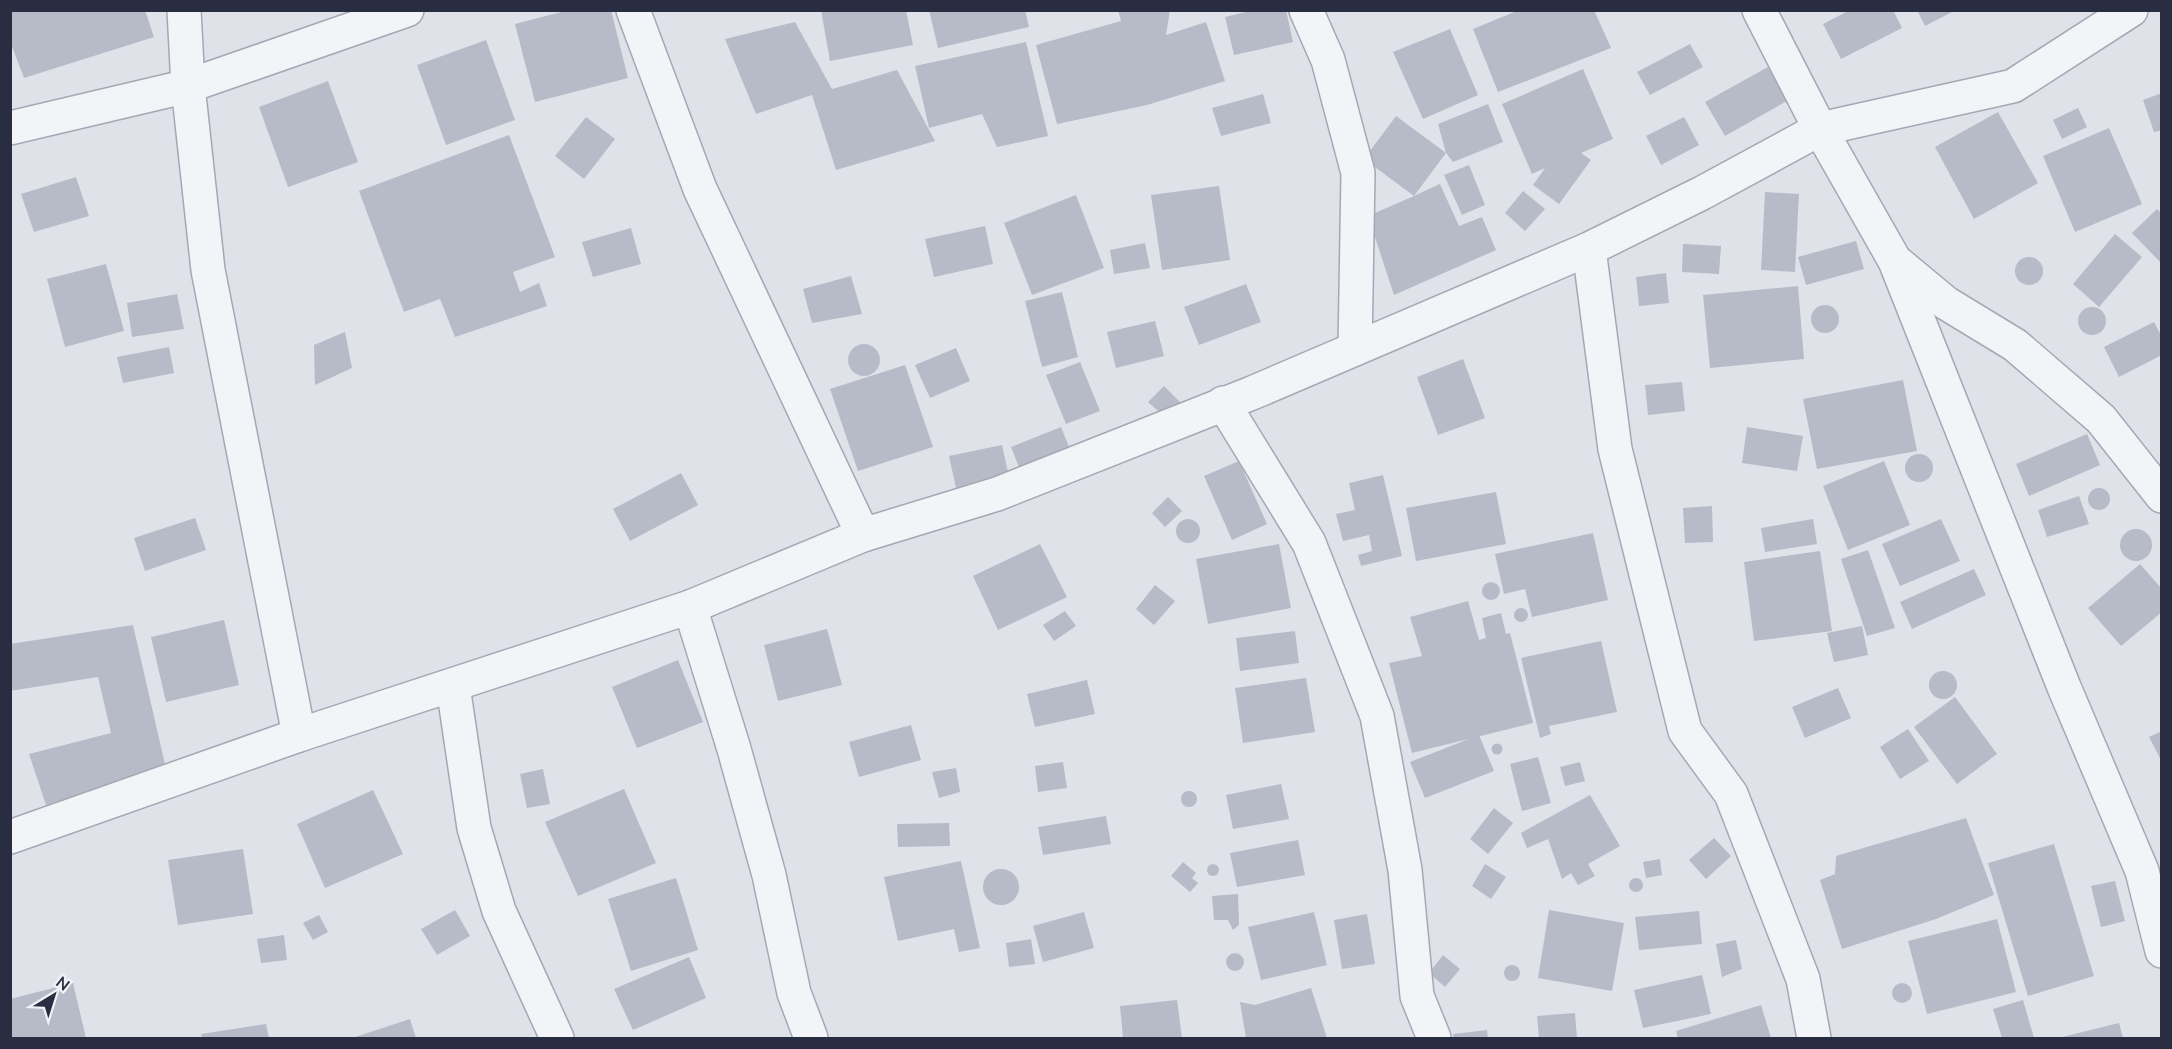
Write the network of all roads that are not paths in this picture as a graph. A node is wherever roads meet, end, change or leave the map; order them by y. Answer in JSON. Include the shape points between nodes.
{"nodes":[{"id":1,"x":183,"y":10,"type":"edge"},
{"id":2,"x":407,"y":10,"type":"edge"},
{"id":3,"x":633,"y":10,"type":"edge"},
{"id":4,"x":1306,"y":10,"type":"edge"},
{"id":5,"x":1759,"y":10,"type":"edge"},
{"id":6,"x":2131,"y":10,"type":"edge"},
{"id":7,"x":188,"y":86,"type":"junction"},
{"id":8,"x":10,"y":128,"type":"edge"},
{"id":9,"x":1820,"y":129,"type":"junction"},
{"id":10,"x":1589,"y":249,"type":"junction"},
{"id":11,"x":1895,"y":261,"type":"junction"},
{"id":12,"x":1355,"y":349,"type":"junction"},
{"id":13,"x":1223,"y":403,"type":"junction"},
{"id":14,"x":2162,"y":496,"type":"edge"},
{"id":15,"x":864,"y":535,"type":"junction"},
{"id":16,"x":690,"y":607,"type":"junction"},
{"id":17,"x":453,"y":686,"type":"junction"},
{"id":18,"x":299,"y":735,"type":"junction"},
{"id":19,"x":10,"y":837,"type":"edge"},
{"id":20,"x":2160,"y":945,"type":"edge"},
{"id":21,"x":557,"y":1038,"type":"edge"},
{"id":22,"x":811,"y":1038,"type":"edge"},
{"id":23,"x":1434,"y":1038,"type":"edge"},
{"id":24,"x":1814,"y":1038,"type":"edge"}],
"edges":[{"from":1,"to":7,"type":"street"},
{"from":2,"to":7,"type":"street"},
{"from":3,"to":15,"type":"street","via":[[700,189]]},
{"from":4,"to":12,"type":"street","via":[[1328,60],[1358,173]]},
{"from":5,"to":9,"type":"street"},
{"from":6,"to":9,"type":"street","via":[[2013,86]]},
{"from":7,"to":8,"type":"street"},
{"from":7,"to":18,"type":"street","via":[[208,270]]},
{"from":9,"to":10,"type":"street"},
{"from":9,"to":11,"type":"street"},
{"from":10,"to":12,"type":"street"},
{"from":10,"to":24,"type":"street","via":[[1615,449],[1685,731],[1731,794],[1803,979]]},
{"from":11,"to":14,"type":"street","via":[[1946,303],[2015,345],[2101,419]]},
{"from":11,"to":20,"type":"street","via":[[2064,687],[2142,871]]},
{"from":12,"to":13,"type":"street"},
{"from":13,"to":15,"type":"street","via":[[997,494]]},
{"from":13,"to":23,"type":"street","via":[[1309,543],[1377,716],[1405,870],[1417,996]]},
{"from":15,"to":16,"type":"street"},
{"from":16,"to":17,"type":"street"},
{"from":16,"to":22,"type":"street","via":[[765,863],[794,993]]},
{"from":17,"to":18,"type":"street"},
{"from":17,"to":21,"type":"street","via":[[477,838],[498,911]]},
{"from":18,"to":19,"type":"street"}]}
